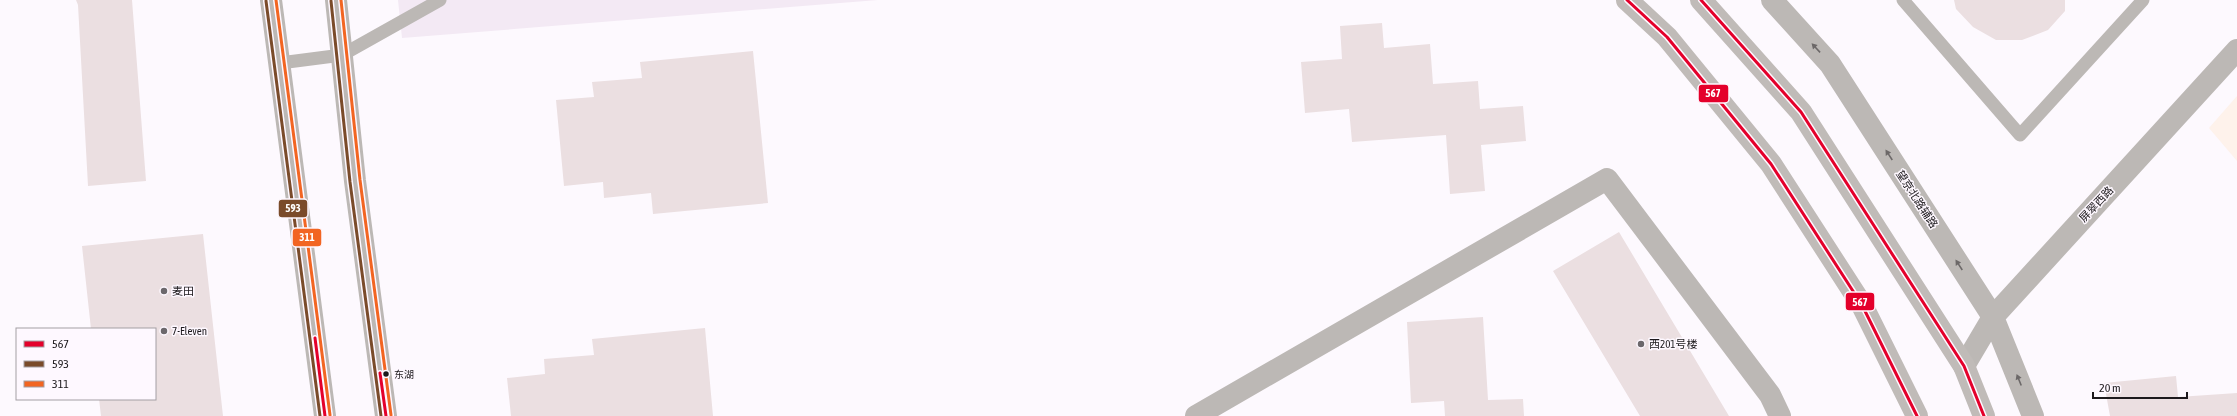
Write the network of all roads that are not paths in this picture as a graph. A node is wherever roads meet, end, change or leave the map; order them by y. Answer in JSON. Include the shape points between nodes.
{"nodes":[{"id":1,"x":271,"y":0,"type":"edge"},
{"id":2,"x":336,"y":0,"type":"edge"},
{"id":3,"x":440,"y":0,"type":"edge"},
{"id":4,"x":1627,"y":0,"type":"edge"},
{"id":5,"x":1701,"y":0,"type":"edge"},
{"id":6,"x":1772,"y":0,"type":"edge"},
{"id":7,"x":1902,"y":0,"type":"edge"},
{"id":8,"x":2143,"y":0,"type":"edge"},
{"id":9,"x":2237,"y":50,"type":"edge"},
{"id":10,"x":342,"y":55,"type":"junction"},
{"id":11,"x":280,"y":63,"type":"junction"},
{"id":12,"x":1993,"y":317,"type":"junction"},
{"id":13,"x":1964,"y":366,"type":"junction"},
{"id":14,"x":325,"y":416,"type":"edge"},
{"id":15,"x":386,"y":416,"type":"edge"},
{"id":16,"x":1196,"y":416,"type":"edge"},
{"id":17,"x":1780,"y":416,"type":"edge"},
{"id":18,"x":1917,"y":416,"type":"edge"},
{"id":19,"x":1984,"y":416,"type":"edge"},
{"id":20,"x":2034,"y":416,"type":"edge"}],
"edges":[{"from":1,"to":11,"type":"street"},
{"from":2,"to":10,"type":"street"},
{"from":3,"to":10,"type":"lane"},
{"from":4,"to":18,"type":"main road","via":[[1667,37],[1771,164],[1862,304]]},
{"from":5,"to":13,"type":"main road","via":[[1801,112]]},
{"from":12,"to":6,"type":"street","name":"望京北路辅路","one_way":true,"via":[[1830,64]]},
{"from":7,"to":8,"type":"lane","via":[[2020,135]]},
{"from":9,"to":12,"type":"street","name":"屏翠西路"},
{"from":10,"to":11,"type":"lane"},
{"from":10,"to":15,"type":"street","via":[[355,181]]},
{"from":11,"to":14,"type":"street"},
{"from":12,"to":13,"type":"street","name":"屏翠西路"},
{"from":20,"to":12,"type":"street","name":"望京北路辅路","one_way":true},
{"from":13,"to":19,"type":"main road"},
{"from":16,"to":17,"type":"street","via":[[1607,179],[1770,395]]}]}
